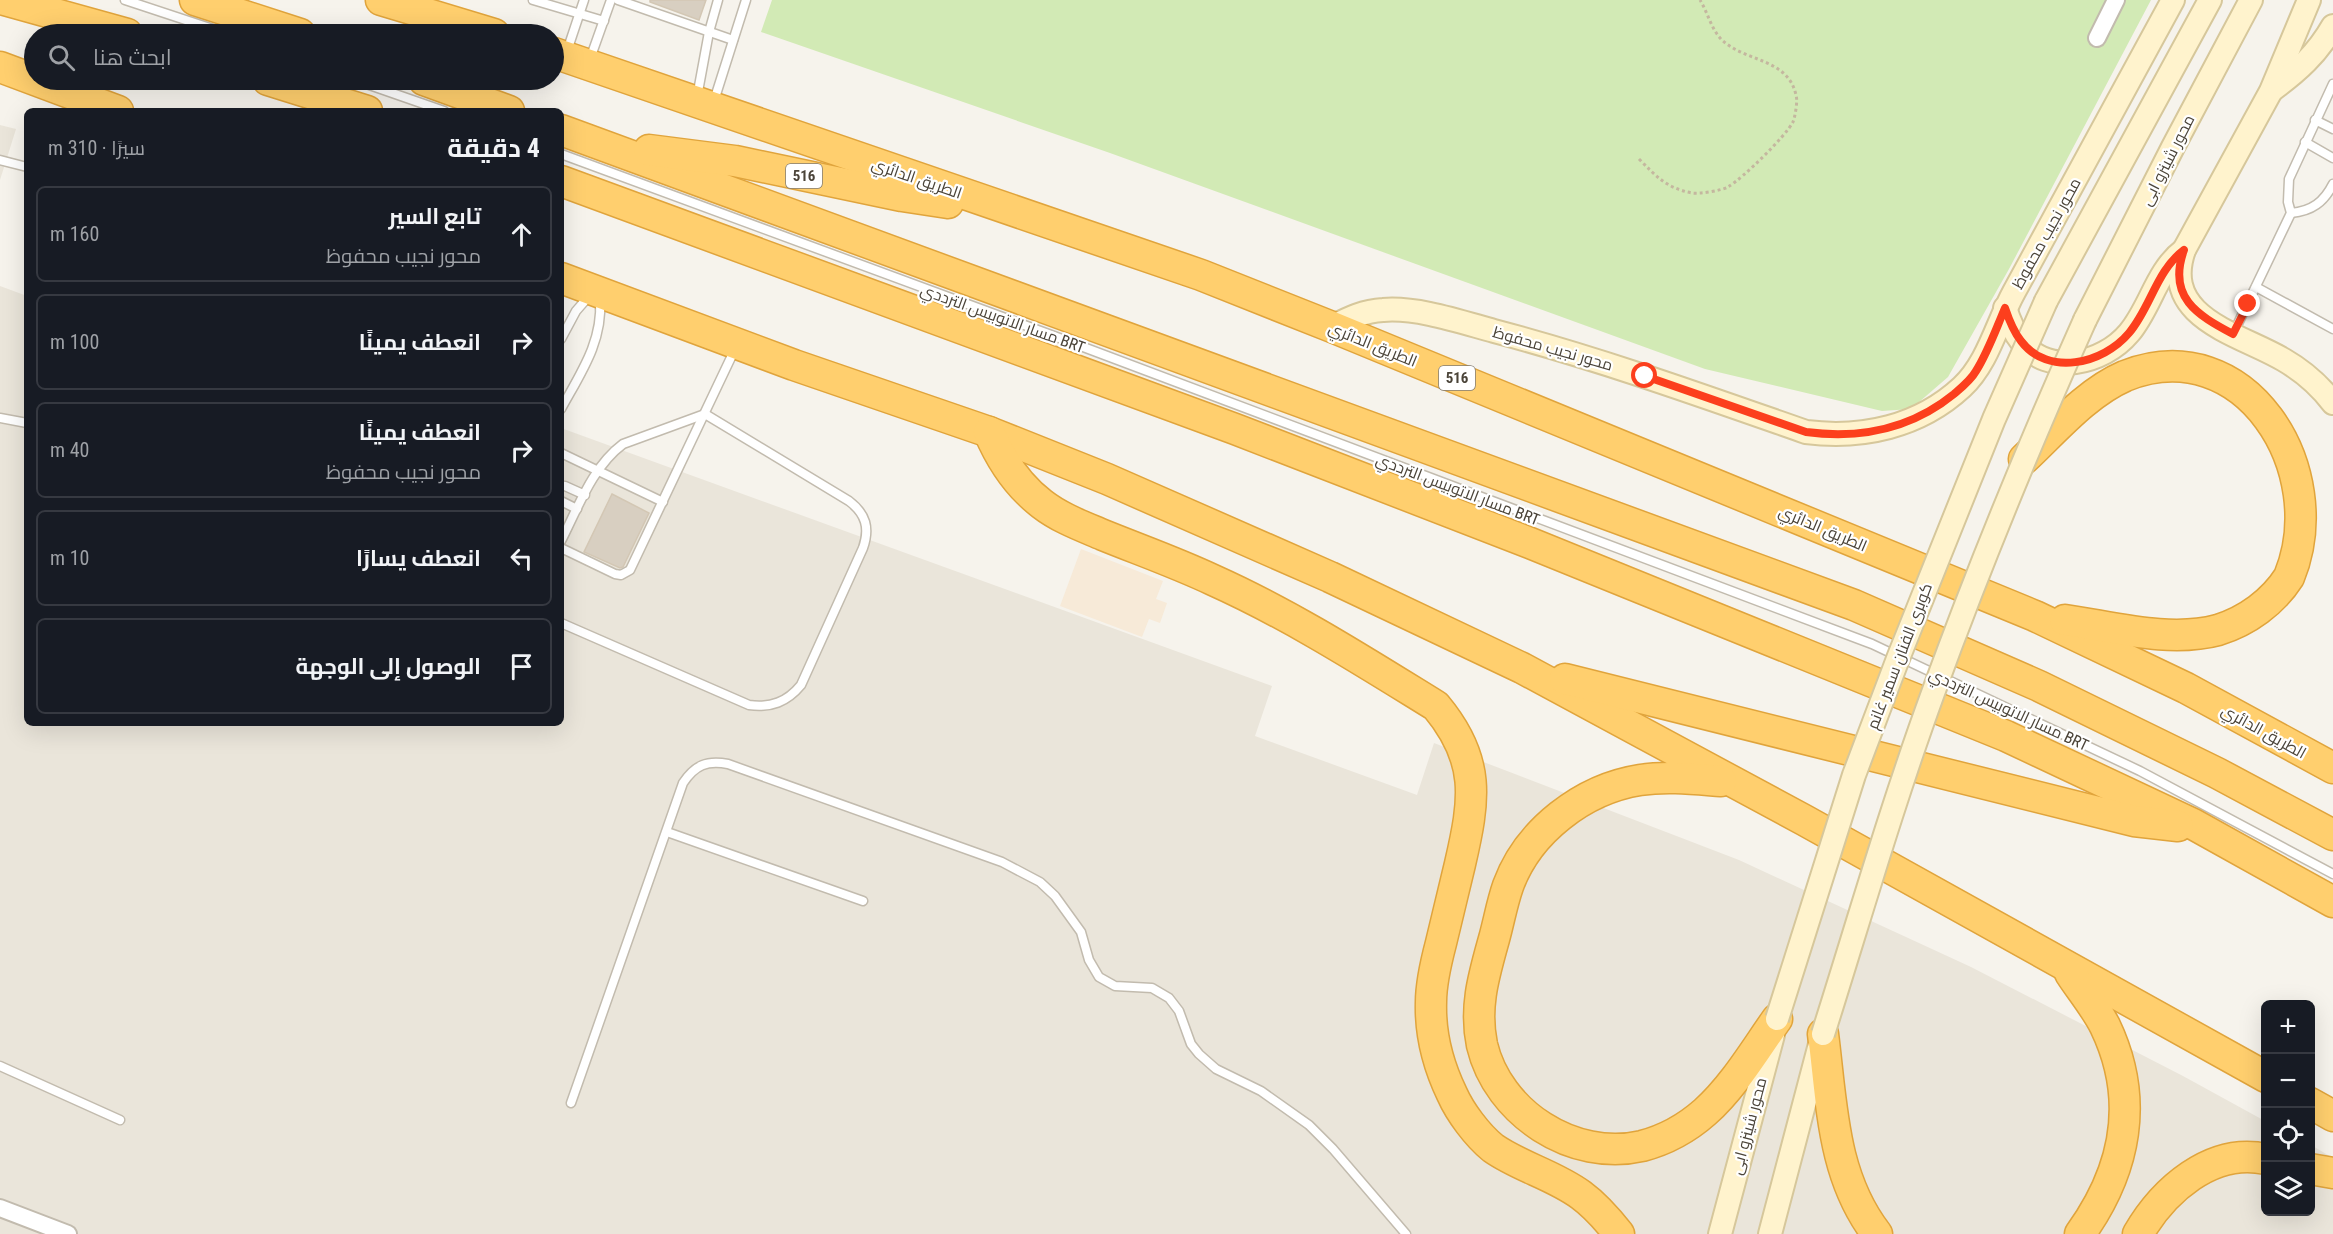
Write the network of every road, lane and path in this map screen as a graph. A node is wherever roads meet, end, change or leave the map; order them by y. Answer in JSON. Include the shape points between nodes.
{"nodes":[{"id":1,"x":5,"y":0,"type":"edge"},
{"id":2,"x":125,"y":0,"type":"edge"},
{"id":3,"x":195,"y":0,"type":"edge"},
{"id":4,"x":381,"y":0,"type":"edge"},
{"id":5,"x":532,"y":0,"type":"edge"},
{"id":6,"x":584,"y":0,"type":"edge"},
{"id":7,"x":611,"y":0,"type":"edge"},
{"id":8,"x":618,"y":0,"type":"edge"},
{"id":9,"x":718,"y":0,"type":"edge"},
{"id":10,"x":746,"y":0,"type":"edge"},
{"id":11,"x":1700,"y":0,"type":"edge"},
{"id":12,"x":2116,"y":0,"type":"edge"},
{"id":13,"x":2173,"y":0,"type":"edge"},
{"id":14,"x":2210,"y":0,"type":"edge"},
{"id":15,"x":2251,"y":0,"type":"edge"},
{"id":16,"x":2309,"y":0,"type":"edge"},
{"id":17,"x":579,"y":14,"type":"junction"},
{"id":18,"x":604,"y":21,"type":"junction"},
{"id":19,"x":91,"y":24,"type":"edge"},
{"id":20,"x":198,"y":24,"type":"edge"},
{"id":21,"x":269,"y":24,"type":"edge"},
{"id":22,"x":461,"y":24,"type":"edge"},
{"id":23,"x":2333,"y":26,"type":"edge"},
{"id":24,"x":709,"y":32,"type":"junction"},
{"id":25,"x":2097,"y":38,"type":"dead end"},
{"id":26,"x":733,"y":40,"type":"junction"},
{"id":27,"x":569,"y":58,"type":"edge"},
{"id":28,"x":0,"y":67,"type":"edge"},
{"id":29,"x":24,"y":76,"type":"edge"},
{"id":30,"x":2333,"y":84,"type":"edge"},
{"id":31,"x":62,"y":90,"type":"edge"},
{"id":32,"x":300,"y":90,"type":"edge"},
{"id":33,"x":384,"y":90,"type":"edge"},
{"id":34,"x":452,"y":90,"type":"edge"},
{"id":35,"x":2271,"y":91,"type":"junction"},
{"id":36,"x":705,"y":104,"type":"junction"},
{"id":37,"x":110,"y":108,"type":"edge"},
{"id":38,"x":357,"y":108,"type":"edge"},
{"id":39,"x":435,"y":108,"type":"edge"},
{"id":40,"x":502,"y":108,"type":"edge"},
{"id":41,"x":2315,"y":120,"type":"junction"},
{"id":42,"x":2333,"y":129,"type":"edge"},
{"id":43,"x":564,"y":131,"type":"edge"},
{"id":44,"x":593,"y":142,"type":"junction"},
{"id":45,"x":2305,"y":142,"type":"junction"},
{"id":46,"x":564,"y":155,"type":"edge"},
{"id":47,"x":2333,"y":158,"type":"edge"},
{"id":48,"x":1639,"y":159,"type":"dead end"},
{"id":49,"x":0,"y":160,"type":"edge"},
{"id":50,"x":24,"y":166,"type":"edge"},
{"id":51,"x":564,"y":182,"type":"edge"},
{"id":52,"x":2333,"y":184,"type":"edge"},
{"id":53,"x":1016,"y":213,"type":"junction"},
{"id":54,"x":2291,"y":213,"type":"junction"},
{"id":55,"x":2184,"y":250,"type":"junction"},
{"id":56,"x":564,"y":279,"type":"edge"},
{"id":57,"x":2256,"y":287,"type":"junction"},
{"id":58,"x":597,"y":292,"type":"junction"},
{"id":59,"x":2005,"y":308,"type":"junction"},
{"id":60,"x":1332,"y":327,"type":"junction"},
{"id":61,"x":2333,"y":329,"type":"edge"},
{"id":62,"x":564,"y":333,"type":"edge"},
{"id":63,"x":2233,"y":334,"type":"junction"},
{"id":64,"x":737,"y":344,"type":"junction"},
{"id":65,"x":564,"y":403,"type":"edge"},
{"id":66,"x":2333,"y":403,"type":"edge"},
{"id":67,"x":705,"y":414,"type":"junction"},
{"id":68,"x":0,"y":418,"type":"edge"},
{"id":69,"x":24,"y":422,"type":"edge"},
{"id":70,"x":988,"y":432,"type":"junction"},
{"id":71,"x":564,"y":454,"type":"edge"},
{"id":72,"x":2024,"y":459,"type":"junction"},
{"id":73,"x":597,"y":470,"type":"junction"},
{"id":74,"x":565,"y":486,"type":"dead end"},
{"id":75,"x":585,"y":495,"type":"junction"},
{"id":76,"x":564,"y":502,"type":"edge"},
{"id":77,"x":663,"y":502,"type":"junction"},
{"id":78,"x":577,"y":509,"type":"junction"},
{"id":79,"x":564,"y":519,"type":"edge"},
{"id":80,"x":571,"y":522,"type":"junction"},
{"id":81,"x":564,"y":535,"type":"edge"},
{"id":82,"x":564,"y":549,"type":"edge"},
{"id":83,"x":2035,"y":616,"type":"junction"},
{"id":84,"x":564,"y":624,"type":"edge"},
{"id":85,"x":1522,"y":668,"type":"junction"},
{"id":86,"x":2333,"y":768,"type":"edge"},
{"id":87,"x":1731,"y":781,"type":"junction"},
{"id":88,"x":2193,"y":825,"type":"junction"},
{"id":89,"x":667,"y":832,"type":"junction"},
{"id":90,"x":2333,"y":835,"type":"edge"},
{"id":91,"x":2333,"y":874,"type":"edge"},
{"id":92,"x":863,"y":901,"type":"dead end"},
{"id":93,"x":2333,"y":902,"type":"edge"},
{"id":94,"x":2066,"y":968,"type":"junction"},
{"id":95,"x":1777,"y":1019,"type":"junction"},
{"id":96,"x":1823,"y":1034,"type":"junction"},
{"id":97,"x":0,"y":1066,"type":"edge"},
{"id":98,"x":2261,"y":1075,"type":"edge"},
{"id":99,"x":571,"y":1103,"type":"dead end"},
{"id":100,"x":2315,"y":1106,"type":"edge"},
{"id":101,"x":2333,"y":1116,"type":"edge"},
{"id":102,"x":120,"y":1120,"type":"dead end"},
{"id":103,"x":2261,"y":1158,"type":"edge"},
{"id":104,"x":2315,"y":1170,"type":"edge"},
{"id":105,"x":2333,"y":1173,"type":"edge"},
{"id":106,"x":0,"y":1208,"type":"edge"},
{"id":107,"x":68,"y":1234,"type":"edge"},
{"id":108,"x":1406,"y":1234,"type":"edge"},
{"id":109,"x":1619,"y":1234,"type":"edge"},
{"id":110,"x":1720,"y":1234,"type":"edge"},
{"id":111,"x":1770,"y":1234,"type":"edge"},
{"id":112,"x":1877,"y":1234,"type":"edge"},
{"id":113,"x":2080,"y":1234,"type":"edge"},
{"id":114,"x":2138,"y":1234,"type":"edge"}],
"edges":[{"from":1,"to":19,"type":"highway"},
{"from":2,"to":20,"type":"lane"},
{"from":3,"to":21,"type":"highway"},
{"from":4,"to":22,"type":"highway"},
{"from":5,"to":17,"type":"lane"},
{"from":6,"to":17,"type":"lane"},
{"from":7,"to":18,"type":"lane"},
{"from":8,"to":24,"type":"lane"},
{"from":9,"to":24,"type":"lane"},
{"from":10,"to":26,"type":"lane"},
{"from":11,"to":48,"type":"path","via":[[1710,25],[1722,39],[1736,51],[1785,73],[1797,96],[1793,122],[1753,168],[1726,188],[1694,193],[1662,183]]},
{"from":12,"to":25,"type":"street"},
{"from":13,"to":59,"type":"main road","name":"محور نجيب محفوظ"},
{"from":14,"to":95,"type":"main road","name":"كوبرى الفنان سمير غانم","bridge":true,"via":[[2046,301],[1986,440],[1854,776]]},
{"from":15,"to":72,"type":"main road","name":"محور شينزو ابى","bridge":true,"via":[[2085,320]]},
{"from":16,"to":35,"type":"main road"},
{"from":17,"to":18,"type":"lane"},
{"from":17,"to":27,"type":"lane"},
{"from":18,"to":27,"type":"lane"},
{"from":23,"to":35,"type":"main road","via":[[2301,68]]},
{"from":24,"to":26,"type":"lane"},
{"from":24,"to":36,"type":"lane"},
{"from":26,"to":36,"type":"lane"},
{"from":27,"to":36,"type":"highway","name":"الطريق الدائري","number":"516"},
{"from":28,"to":29,"type":"highway"},
{"from":30,"to":41,"type":"lane"},
{"from":31,"to":37,"type":"highway"},
{"from":32,"to":38,"type":"highway"},
{"from":33,"to":39,"type":"lane"},
{"from":34,"to":40,"type":"highway"},
{"from":35,"to":55,"type":"main road"},
{"from":36,"to":53,"type":"highway","name":"الطريق الدائري","number":"516"},
{"from":41,"to":42,"type":"lane"},
{"from":41,"to":45,"type":"lane"},
{"from":43,"to":44,"type":"highway","number":"516"},
{"from":44,"to":53,"type":"highway","number":"516","via":[[735,161],[902,196]]},
{"from":44,"to":90,"type":"highway","number":"516","via":[[1854,605],[2039,686]]},
{"from":45,"to":47,"type":"lane"},
{"from":45,"to":54,"type":"lane","via":[[2289,179]]},
{"from":46,"to":91,"type":"lane","name":"مسار الاتوبيس الترددي BRT","via":[[1872,644],[2140,771]]},
{"from":49,"to":50,"type":"lane"},
{"from":51,"to":88,"type":"highway","via":[[1235,429],[1530,543],[2007,736]]},
{"from":52,"to":54,"type":"lane","via":[[2321,202]]},
{"from":53,"to":60,"type":"highway","name":"الطريق الدائري","number":"516","via":[[1201,275]]},
{"from":54,"to":57,"type":"lane"},
{"from":55,"to":59,"type":"main road","via":[[2166,267],[2129,334],[2086,361],[2058,363],[2032,352],[2014,331]]},
{"from":55,"to":63,"type":"main road","via":[[2180,281],[2188,302],[2203,318]]},
{"from":56,"to":58,"type":"highway"},
{"from":57,"to":61,"type":"lane"},
{"from":57,"to":63,"type":"lane"},
{"from":58,"to":62,"type":"lane","via":[[576,311]]},
{"from":58,"to":64,"type":"highway"},
{"from":58,"to":65,"type":"lane","via":[[601,318],[596,342]]},
{"from":59,"to":60,"type":"main road","name":"محور نجيب محفوظ","via":[[1976,373],[1945,401],[1889,428],[1848,435],[1806,432],[1590,358],[1420,314],[1366,312]]},
{"from":60,"to":83,"type":"highway","name":"الطريق الدائري","number":"516"},
{"from":63,"to":66,"type":"main road","via":[[2300,371]]},
{"from":64,"to":67,"type":"lane"},
{"from":64,"to":70,"type":"highway"},
{"from":67,"to":73,"type":"lane","via":[[623,444]]},
{"from":67,"to":77,"type":"lane"},
{"from":67,"to":84,"type":"lane","via":[[849,501],[866,522],[863,548],[801,685],[773,705],[749,705]]},
{"from":68,"to":69,"type":"lane"},
{"from":70,"to":85,"type":"highway","via":[[1107,479],[1330,577]]},
{"from":70,"to":109,"type":"highway","via":[[1017,481],[1058,515],[1213,579],[1334,644],[1436,706],[1455,733],[1468,765],[1472,793],[1470,822],[1431,1000],[1432,1033],[1440,1065],[1458,1105],[1492,1147],[1581,1195]]},
{"from":71,"to":73,"type":"lane"},
{"from":72,"to":83,"type":"highway","via":[[2090,398],[2126,376],[2166,367],[2187,367],[2228,378],[2246,388],[2277,416],[2299,451],[2309,490],[2308,531],[2295,568],[2270,600],[2238,622],[2200,634],[2160,634]]},
{"from":72,"to":96,"type":"main road","bridge":true,"via":[[1932,695]]},
{"from":73,"to":75,"type":"lane"},
{"from":73,"to":77,"type":"lane"},
{"from":74,"to":75,"type":"lane"},
{"from":75,"to":78,"type":"lane"},
{"from":76,"to":78,"type":"lane"},
{"from":77,"to":82,"type":"lane","via":[[633,567],[626,573],[615,574]]},
{"from":78,"to":80,"type":"lane"},
{"from":79,"to":80,"type":"lane"},
{"from":80,"to":81,"type":"lane"},
{"from":83,"to":86,"type":"highway","name":"الطريق الدائري","number":"516","via":[[2186,688]]},
{"from":85,"to":87,"type":"highway"},
{"from":85,"to":88,"type":"highway","via":[[2134,821]]},
{"from":87,"to":94,"type":"highway"},
{"from":87,"to":95,"type":"highway","via":[[1660,778],[1638,780],[1597,793],[1560,816],[1530,848],[1509,886],[1480,990],[1483,1047],[1497,1081],[1535,1123],[1568,1140],[1605,1148],[1642,1146],[1675,1132],[1704,1113]]},
{"from":88,"to":93,"type":"highway"},
{"from":89,"to":92,"type":"lane"},
{"from":89,"to":99,"type":"lane"},
{"from":89,"to":108,"type":"lane","via":[[690,772],[715,762],[1022,870],[1040,882],[1070,914],[1093,969],[1100,976],[1115,986],[1152,988],[1169,998],[1199,1054],[1216,1069],[1261,1091],[1310,1125]]},
{"from":94,"to":98,"type":"highway"},
{"from":94,"to":113,"type":"highway","via":[[2104,1024],[2118,1061],[2125,1102],[2118,1162],[2103,1200]]},
{"from":95,"to":110,"type":"main road","name":"محور شينزو ابى"},
{"from":96,"to":111,"type":"main road"},
{"from":96,"to":112,"type":"highway","via":[[1841,1162],[1855,1200]]},
{"from":97,"to":102,"type":"lane"},
{"from":100,"to":101,"type":"highway"},
{"from":103,"to":114,"type":"highway","via":[[2235,1158],[2200,1170],[2169,1192]]},
{"from":104,"to":105,"type":"highway"},
{"from":106,"to":107,"type":"street"}]}
